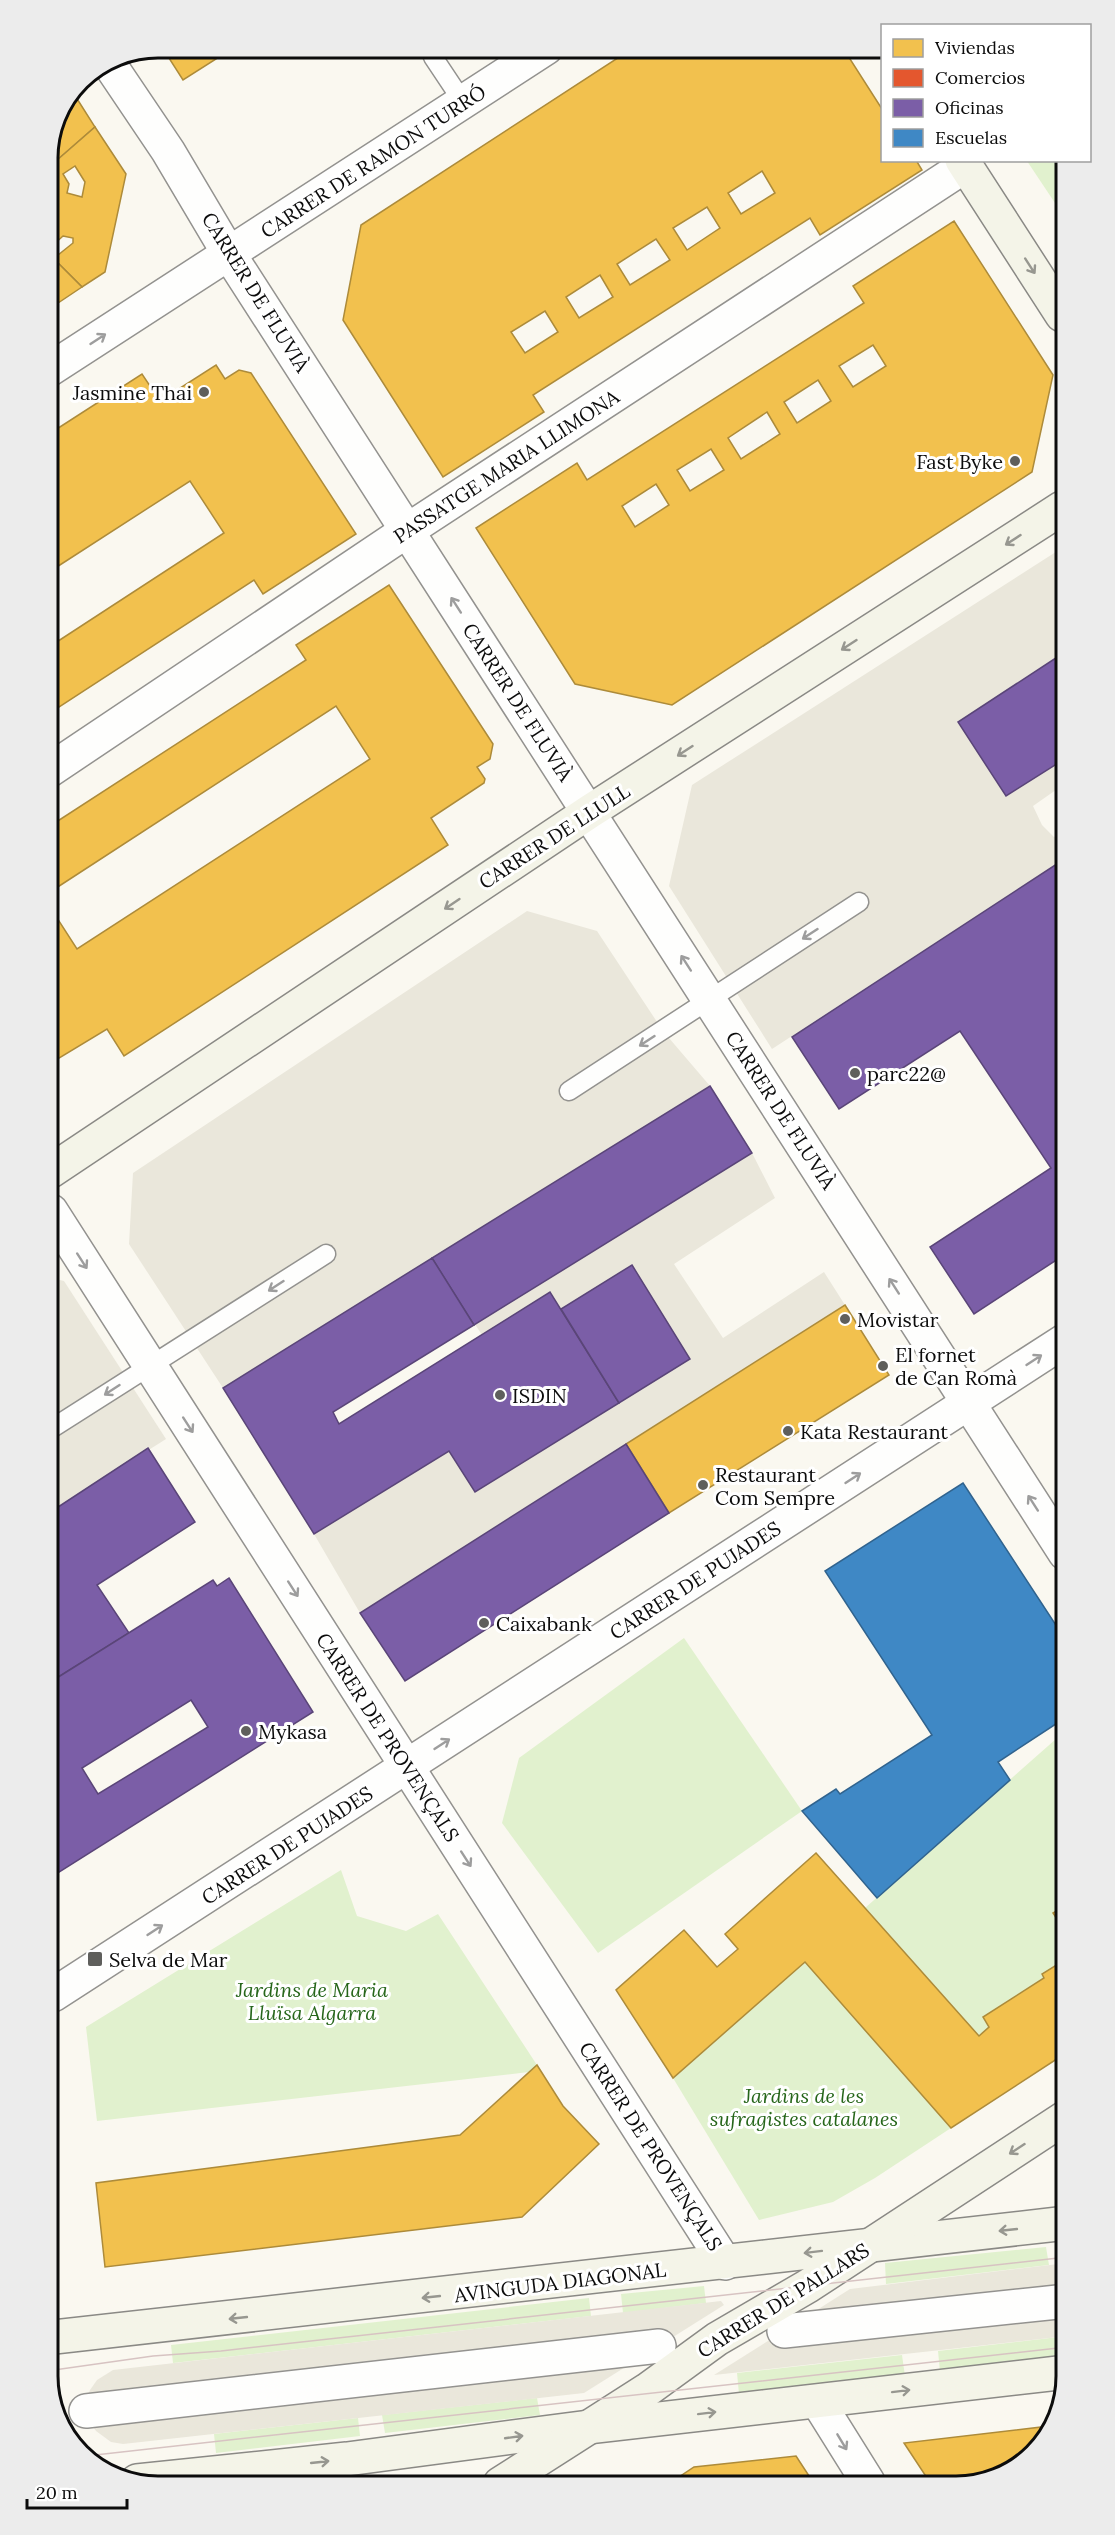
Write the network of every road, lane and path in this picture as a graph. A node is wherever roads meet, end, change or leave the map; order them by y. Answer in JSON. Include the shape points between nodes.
{"nodes":[{"id":1,"x":434,"y":58,"type":"edge"},
{"id":2,"x":530,"y":58,"type":"edge"},
{"id":3,"x":113,"y":70,"type":"edge"},
{"id":4,"x":463,"y":102,"type":"junction"},
{"id":5,"x":963,"y":163,"type":"edge"},
{"id":6,"x":229,"y":254,"type":"junction"},
{"id":7,"x":1056,"y":306,"type":"edge"},
{"id":8,"x":59,"y":364,"type":"edge"},
{"id":9,"x":1056,"y":512,"type":"edge"},
{"id":10,"x":408,"y":530,"type":"junction"},
{"id":11,"x":59,"y":764,"type":"edge"},
{"id":12,"x":589,"y":812,"type":"junction"},
{"id":13,"x":859,"y":902,"type":"dead end"},
{"id":14,"x":710,"y":1000,"type":"junction"},
{"id":15,"x":570,"y":1091,"type":"dead end"},
{"id":16,"x":59,"y":1166,"type":"edge"},
{"id":17,"x":59,"y":1223,"type":"edge"},
{"id":18,"x":326,"y":1254,"type":"dead end"},
{"id":19,"x":1056,"y":1346,"type":"edge"},
{"id":20,"x":150,"y":1366,"type":"junction"},
{"id":21,"x":969,"y":1403,"type":"junction"},
{"id":22,"x":58,"y":1424,"type":"edge"},
{"id":23,"x":1056,"y":1539,"type":"edge"},
{"id":24,"x":407,"y":1767,"type":"junction"},
{"id":25,"x":58,"y":1992,"type":"edge"},
{"id":26,"x":1056,"y":2124,"type":"edge"},
{"id":27,"x":1056,"y":2224,"type":"edge"},
{"id":28,"x":871,"y":2245,"type":"junction"},
{"id":29,"x":725,"y":2263,"type":"junction"},
{"id":30,"x":1056,"y":2302,"type":"edge"},
{"id":31,"x":784,"y":2331,"type":"dead end"},
{"id":32,"x":58,"y":2337,"type":"edge"},
{"id":33,"x":659,"y":2346,"type":"dead end"},
{"id":34,"x":1056,"y":2373,"type":"edge"},
{"id":35,"x":818,"y":2402,"type":"junction"},
{"id":36,"x":86,"y":2411,"type":"dead end"},
{"id":37,"x":589,"y":2427,"type":"junction"},
{"id":38,"x":185,"y":2476,"type":"edge"},
{"id":39,"x":512,"y":2476,"type":"edge"},
{"id":40,"x":864,"y":2476,"type":"edge"}],
"edges":[{"from":1,"to":4,"type":"lane"},
{"from":2,"to":4,"type":"street","name":"CARRER DE RAMON TURRÓ"},
{"from":3,"to":6,"type":"street","name":"CARRER DE FLUVIÀ","via":[[168,151]]},
{"from":4,"to":6,"type":"street","name":"CARRER DE RAMON TURRÓ"},
{"from":5,"to":7,"type":"street","one_way":true},
{"from":5,"to":10,"type":"street","name":"PASSATGE MARIA LLIMONA"},
{"from":8,"to":6,"type":"street","name":"CARRER DE RAMON TURRÓ","one_way":true},
{"from":6,"to":10,"type":"street","name":"CARRER DE FLUVIÀ"},
{"from":9,"to":12,"type":"street","name":"CARRER DE LLULL","one_way":true},
{"from":10,"to":11,"type":"street","name":"PASSATGE MARIA LLIMONA"},
{"from":12,"to":10,"type":"street","name":"CARRER DE FLUVIÀ","one_way":true},
{"from":14,"to":12,"type":"street","name":"CARRER DE FLUVIÀ","one_way":true},
{"from":12,"to":16,"type":"street","name":"CARRER DE LLULL","one_way":true},
{"from":13,"to":14,"type":"lane","one_way":true},
{"from":14,"to":15,"type":"lane","one_way":true},
{"from":21,"to":14,"type":"street","name":"CARRER DE FLUVIÀ","one_way":true},
{"from":17,"to":20,"type":"street","name":"CARRER DE PROVENÇALS","one_way":true},
{"from":18,"to":20,"type":"lane","one_way":true},
{"from":21,"to":19,"type":"street","name":"CARRER DE PUJADES","one_way":true},
{"from":20,"to":22,"type":"lane","one_way":true},
{"from":20,"to":24,"type":"street","name":"CARRER DE PROVENÇALS","one_way":true},
{"from":23,"to":21,"type":"street","name":"CARRER DE FLUVIÀ","one_way":true},
{"from":24,"to":21,"type":"street","name":"CARRER DE PUJADES","one_way":true},
{"from":25,"to":24,"type":"street","name":"CARRER DE PUJADES","one_way":true},
{"from":24,"to":29,"type":"street","name":"CARRER DE PROVENÇALS","one_way":true},
{"from":26,"to":28,"type":"street","name":"CARRER DE PALLARS","one_way":true},
{"from":27,"to":28,"type":"street","name":"AVINGUDA DIAGONAL","one_way":true},
{"from":28,"to":29,"type":"street","name":"AVINGUDA DIAGONAL","one_way":true},
{"from":28,"to":37,"type":"street","name":"CARRER DE PALLARS","via":[[717,2339]]},
{"from":29,"to":32,"type":"street","name":"AVINGUDA DIAGONAL","one_way":true},
{"from":30,"to":31,"type":"street"},
{"from":33,"to":36,"type":"street"},
{"from":35,"to":34,"type":"street","one_way":true},
{"from":37,"to":35,"type":"street","one_way":true},
{"from":35,"to":40,"type":"street","one_way":true},
{"from":38,"to":37,"type":"street","one_way":true},
{"from":37,"to":39,"type":"street","name":"CARRER DE PALLARS"}]}
